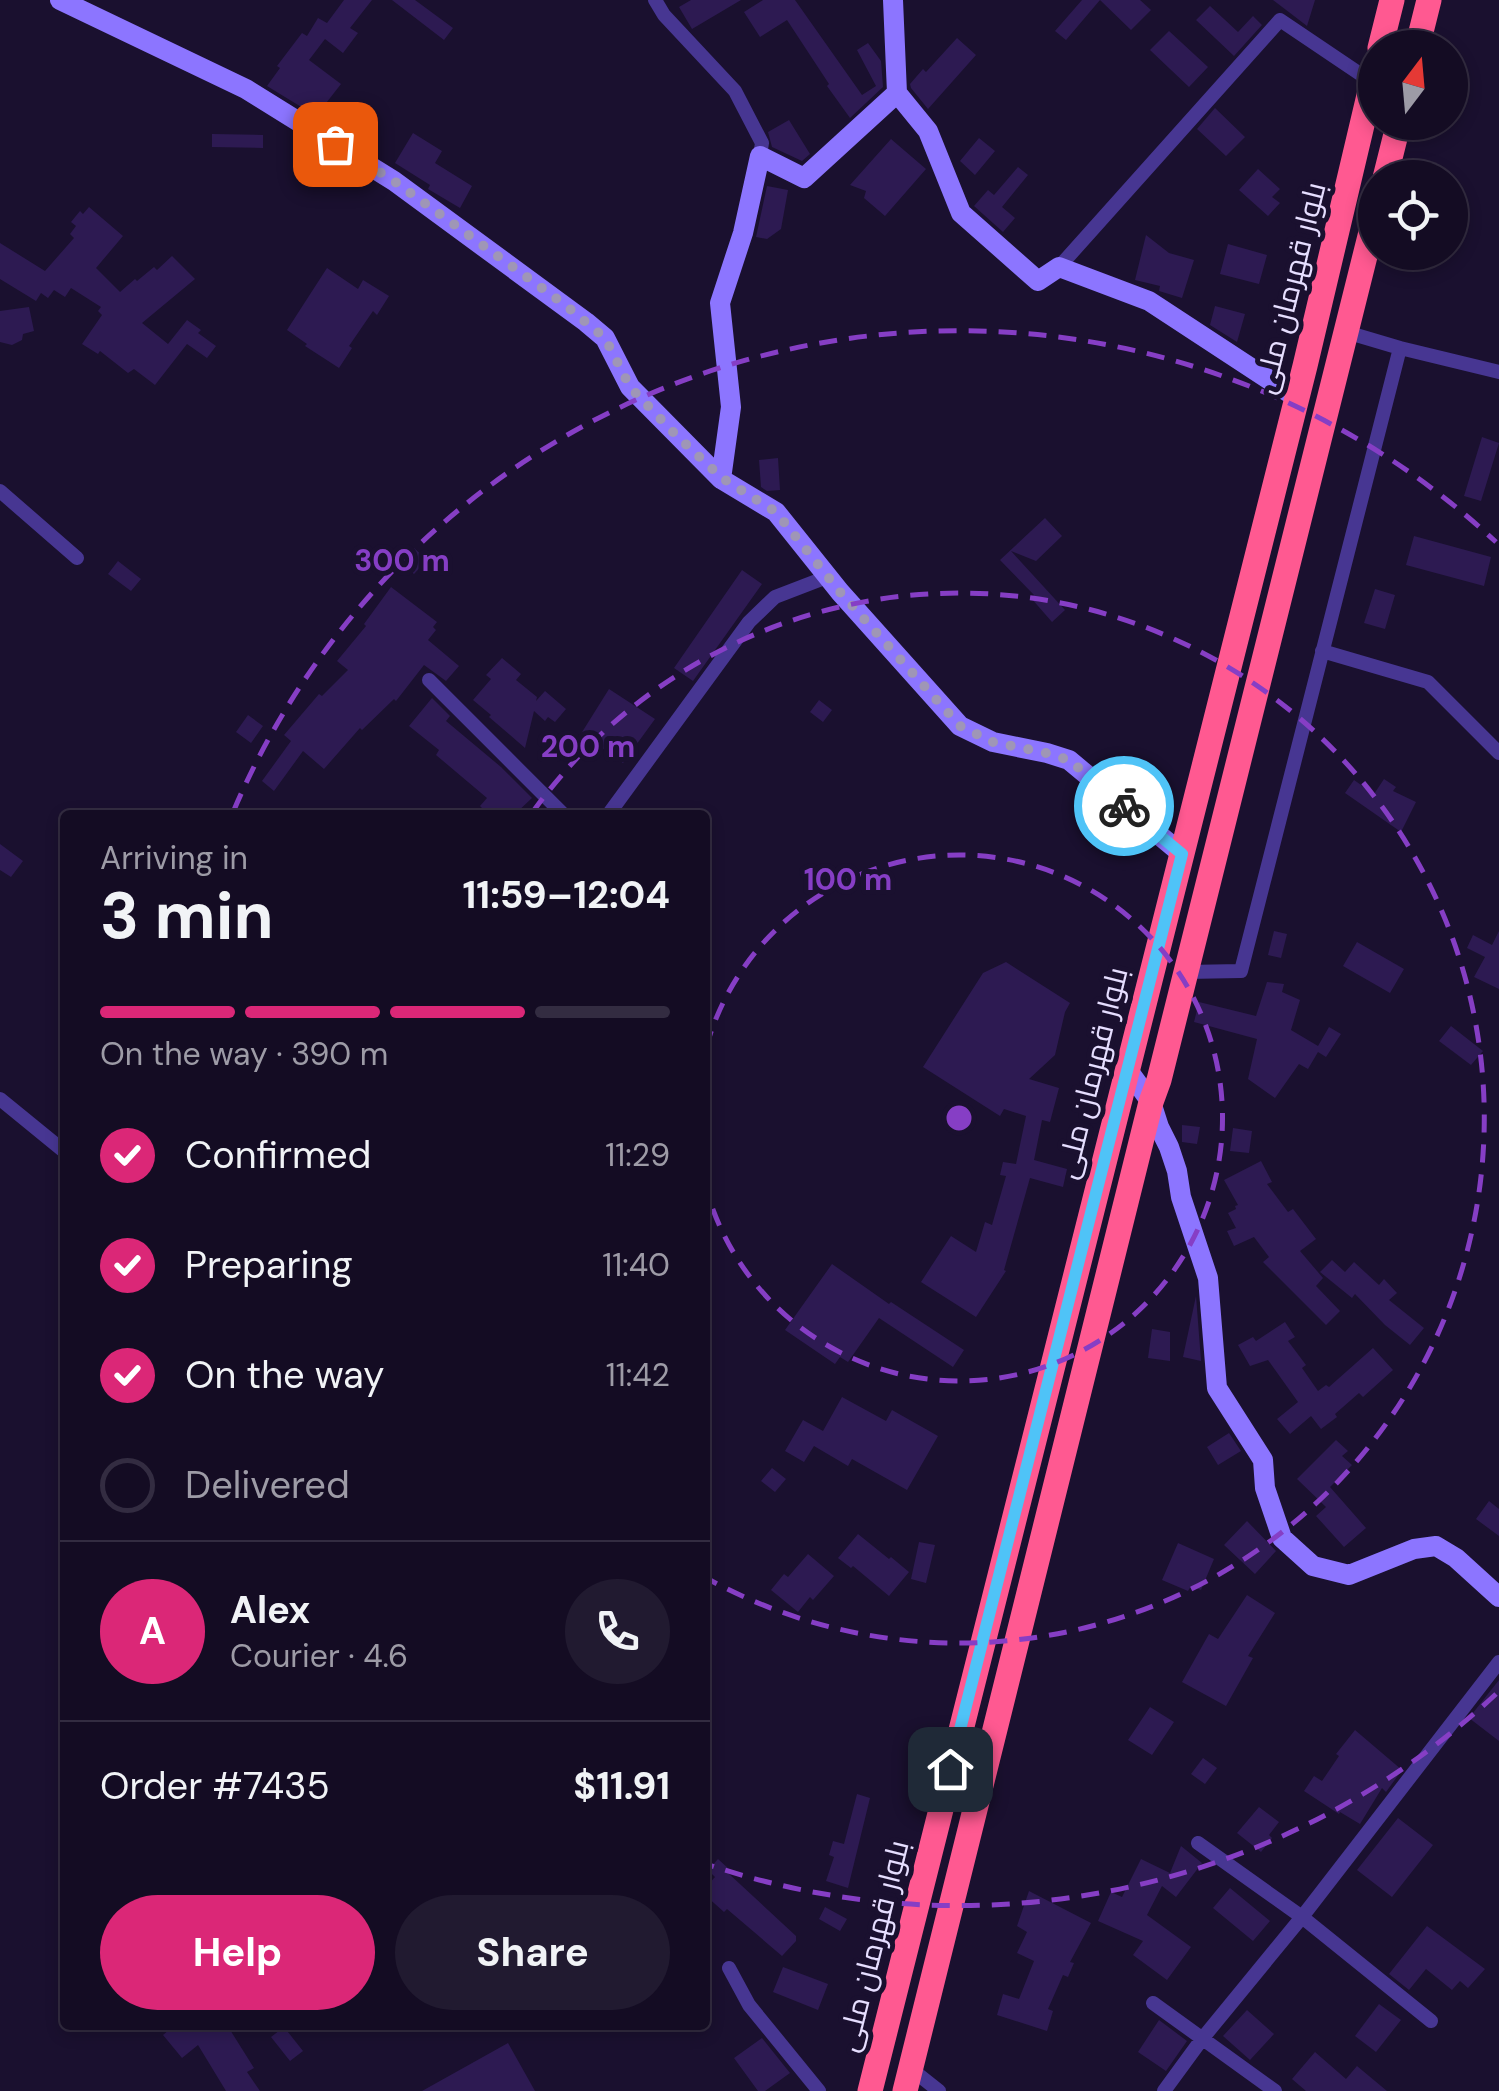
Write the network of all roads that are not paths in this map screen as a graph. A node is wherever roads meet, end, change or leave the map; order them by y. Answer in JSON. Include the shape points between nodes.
{"nodes":[{"id":1,"x":60,"y":0,"type":"edge"},
{"id":2,"x":655,"y":0,"type":"edge"},
{"id":3,"x":893,"y":0,"type":"edge"},
{"id":4,"x":1392,"y":0,"type":"edge"},
{"id":5,"x":1429,"y":0,"type":"edge"},
{"id":6,"x":1384,"y":30,"type":"edge"},
{"id":7,"x":1422,"y":30,"type":"edge"},
{"id":8,"x":1358,"y":66,"type":"edge"},
{"id":9,"x":898,"y":93,"type":"junction"},
{"id":10,"x":1359,"y":140,"type":"edge"},
{"id":11,"x":760,"y":156,"type":"junction"},
{"id":12,"x":1059,"y":267,"type":"junction"},
{"id":13,"x":1362,"y":270,"type":"edge"},
{"id":14,"x":1346,"y":332,"type":"junction"},
{"id":15,"x":1400,"y":348,"type":"junction"},
{"id":16,"x":1499,"y":372,"type":"edge"},
{"id":17,"x":1297,"y":398,"type":"junction"},
{"id":18,"x":722,"y":478,"type":"junction"},
{"id":19,"x":0,"y":492,"type":"edge"},
{"id":20,"x":77,"y":558,"type":"dead end"},
{"id":21,"x":827,"y":577,"type":"junction"},
{"id":22,"x":1322,"y":651,"type":"junction"},
{"id":23,"x":429,"y":680,"type":"dead end"},
{"id":24,"x":1499,"y":752,"type":"edge"},
{"id":25,"x":559,"y":810,"type":"edge"},
{"id":26,"x":612,"y":810,"type":"edge"},
{"id":27,"x":1182,"y":854,"type":"junction"},
{"id":28,"x":1186,"y":972,"type":"junction"},
{"id":29,"x":1127,"y":1069,"type":"junction"},
{"id":30,"x":0,"y":1099,"type":"edge"},
{"id":31,"x":1151,"y":1102,"type":"junction"},
{"id":32,"x":60,"y":1148,"type":"edge"},
{"id":33,"x":1499,"y":1597,"type":"edge"},
{"id":34,"x":1499,"y":1662,"type":"edge"},
{"id":35,"x":1198,"y":1843,"type":"dead end"},
{"id":36,"x":1302,"y":1917,"type":"junction"},
{"id":37,"x":729,"y":1968,"type":"dead end"},
{"id":38,"x":1153,"y":2003,"type":"dead end"},
{"id":39,"x":1431,"y":2021,"type":"dead end"},
{"id":40,"x":1202,"y":2039,"type":"junction"},
{"id":41,"x":907,"y":2080,"type":"edge"},
{"id":42,"x":866,"y":2090,"type":"edge"},
{"id":43,"x":818,"y":2091,"type":"edge"},
{"id":44,"x":940,"y":2091,"type":"edge"},
{"id":45,"x":1164,"y":2091,"type":"edge"},
{"id":46,"x":1275,"y":2091,"type":"edge"}],
"edges":[{"from":1,"to":18,"type":"street","via":[[246,89],[394,181],[605,338],[630,387]]},
{"from":2,"to":11,"type":"street","via":[[735,91],[762,143]]},
{"from":3,"to":9,"type":"street"},
{"from":4,"to":6,"type":"highway"},
{"from":5,"to":7,"type":"highway"},
{"from":8,"to":12,"type":"street","via":[[1280,20]]},
{"from":9,"to":11,"type":"street","via":[[804,178]]},
{"from":9,"to":12,"type":"street","via":[[928,131],[961,213],[1038,281]]},
{"from":10,"to":17,"type":"highway","name":"بلوار قهرمان ملی"},
{"from":11,"to":18,"type":"street","via":[[720,303],[731,407]]},
{"from":12,"to":17,"type":"street","via":[[1149,301]]},
{"from":13,"to":14,"type":"highway"},
{"from":14,"to":15,"type":"street"},
{"from":14,"to":28,"type":"highway"},
{"from":15,"to":16,"type":"street"},
{"from":15,"to":22,"type":"street"},
{"from":17,"to":27,"type":"highway","name":"بلوار قهرمان ملی"},
{"from":18,"to":21,"type":"street","via":[[776,512]]},
{"from":19,"to":20,"type":"street"},
{"from":21,"to":26,"type":"street","via":[[776,597],[750,622]]},
{"from":21,"to":27,"type":"street","via":[[960,726],[993,742],[1069,760]]},
{"from":22,"to":24,"type":"street","via":[[1428,682]]},
{"from":22,"to":28,"type":"street","via":[[1241,971]]},
{"from":23,"to":25,"type":"street"},
{"from":27,"to":29,"type":"highway","name":"بلوار قهرمان ملی"},
{"from":28,"to":31,"type":"highway"},
{"from":29,"to":31,"type":"street"},
{"from":29,"to":42,"type":"highway","name":"بلوار قهرمان ملی"},
{"from":30,"to":32,"type":"street"},
{"from":31,"to":33,"type":"street","via":[[1208,1278],[1217,1388],[1263,1460],[1282,1538],[1314,1566],[1349,1575],[1436,1546]]},
{"from":31,"to":41,"type":"highway"},
{"from":34,"to":36,"type":"street"},
{"from":35,"to":36,"type":"street"},
{"from":36,"to":39,"type":"street"},
{"from":36,"to":40,"type":"street"},
{"from":37,"to":43,"type":"street","via":[[749,2005]]},
{"from":38,"to":40,"type":"street"},
{"from":40,"to":45,"type":"street"},
{"from":40,"to":46,"type":"street"},
{"from":41,"to":44,"type":"street"}]}
